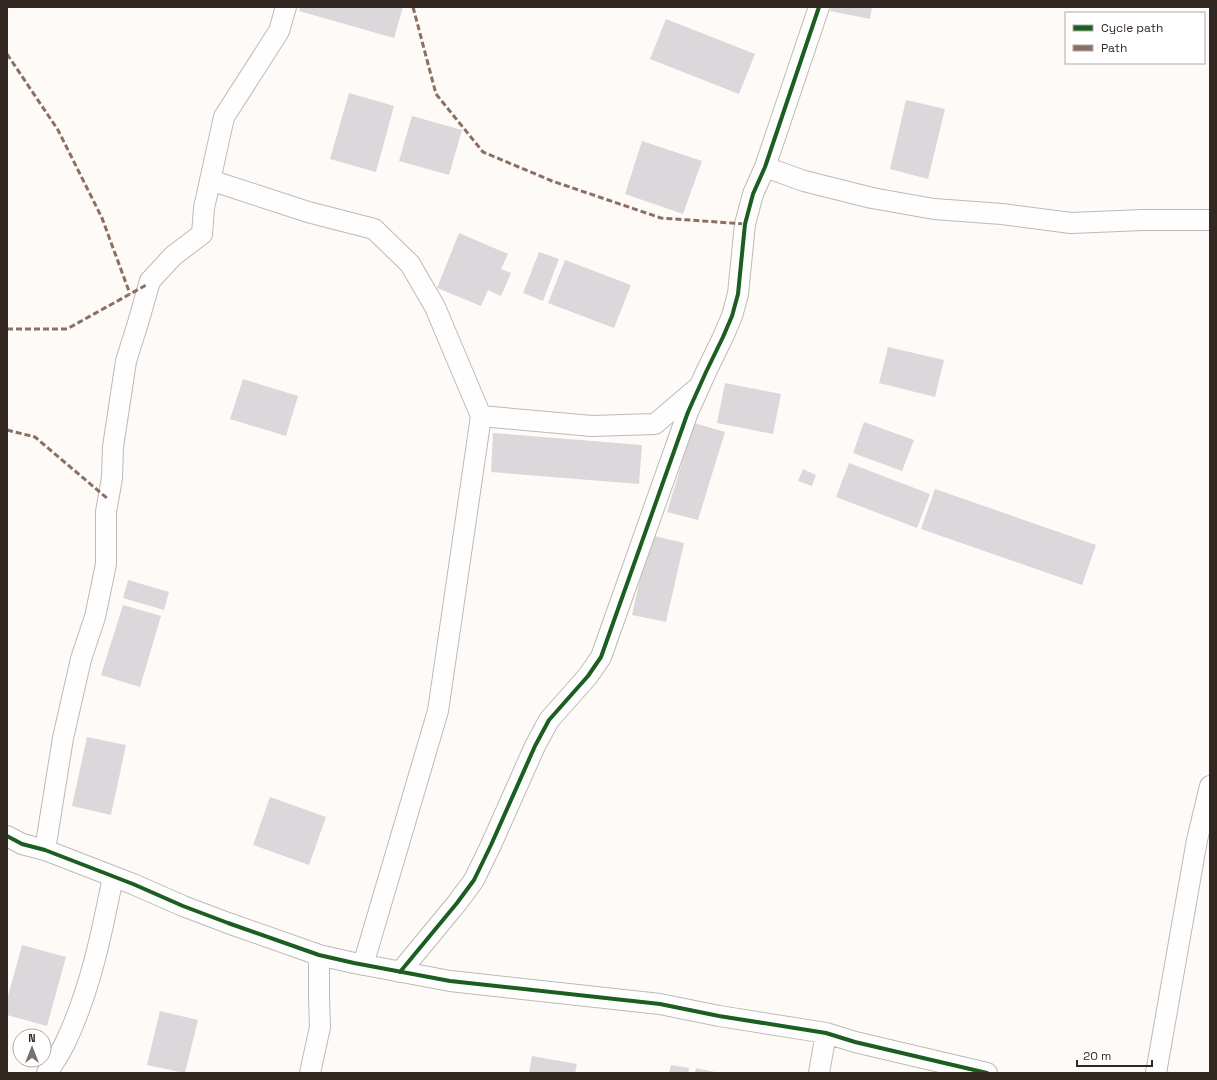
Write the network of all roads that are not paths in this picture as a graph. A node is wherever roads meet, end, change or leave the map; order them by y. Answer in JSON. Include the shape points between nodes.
{"nodes":[{"id":1,"x":286,"y":7,"type":"edge"},
{"id":2,"x":820,"y":7,"type":"edge"},
{"id":3,"x":765,"y":167,"type":"junction"},
{"id":4,"x":210,"y":180,"type":"junction"},
{"id":5,"x":1210,"y":220,"type":"edge"},
{"id":6,"x":700,"y":386,"type":"junction"},
{"id":7,"x":481,"y":416,"type":"junction"},
{"id":8,"x":1210,"y":786,"type":"edge"},
{"id":9,"x":7,"y":836,"type":"edge"},
{"id":10,"x":45,"y":850,"type":"junction"},
{"id":11,"x":114,"y":877,"type":"junction"},
{"id":12,"x":319,"y":955,"type":"junction"},
{"id":13,"x":363,"y":966,"type":"junction"},
{"id":14,"x":400,"y":972,"type":"junction"},
{"id":15,"x":826,"y":1033,"type":"junction"},
{"id":16,"x":47,"y":1073,"type":"edge"},
{"id":17,"x":310,"y":1073,"type":"edge"},
{"id":18,"x":819,"y":1073,"type":"edge"},
{"id":19,"x":986,"y":1073,"type":"edge"},
{"id":20,"x":1156,"y":1073,"type":"edge"}],
"edges":[{"from":1,"to":4,"type":"street","via":[[279,31],[224,117]]},
{"from":2,"to":3,"type":"street"},
{"from":3,"to":5,"type":"street","via":[[804,181],[865,196],[934,208],[1071,223]]},
{"from":3,"to":6,"type":"street","via":[[753,194],[745,224],[738,294],[732,316]]},
{"from":4,"to":7,"type":"street","via":[[308,212],[374,229],[410,264],[435,307]]},
{"from":4,"to":10,"type":"street","via":[[202,234],[173,256],[150,281],[126,361],[106,512],[106,564],[95,617],[81,659],[63,738]]},
{"from":6,"to":7,"type":"street","via":[[655,424],[592,426]]},
{"from":6,"to":14,"type":"street","via":[[688,412],[601,657],[588,676],[549,720],[474,880]]},
{"from":7,"to":13,"type":"street","via":[[438,711]]},
{"from":8,"to":20,"type":"street","via":[[1197,840]]},
{"from":9,"to":10,"type":"street","via":[[22,844]]},
{"from":10,"to":11,"type":"street"},
{"from":11,"to":12,"type":"street","via":[[183,906]]},
{"from":11,"to":16,"type":"street","via":[[96,956],[84,994],[67,1040]]},
{"from":12,"to":13,"type":"street"},
{"from":12,"to":17,"type":"street","via":[[320,1027]]},
{"from":13,"to":14,"type":"street"},
{"from":14,"to":15,"type":"street","via":[[450,981],[660,1004]]},
{"from":15,"to":18,"type":"street"},
{"from":15,"to":19,"type":"street"}]}
